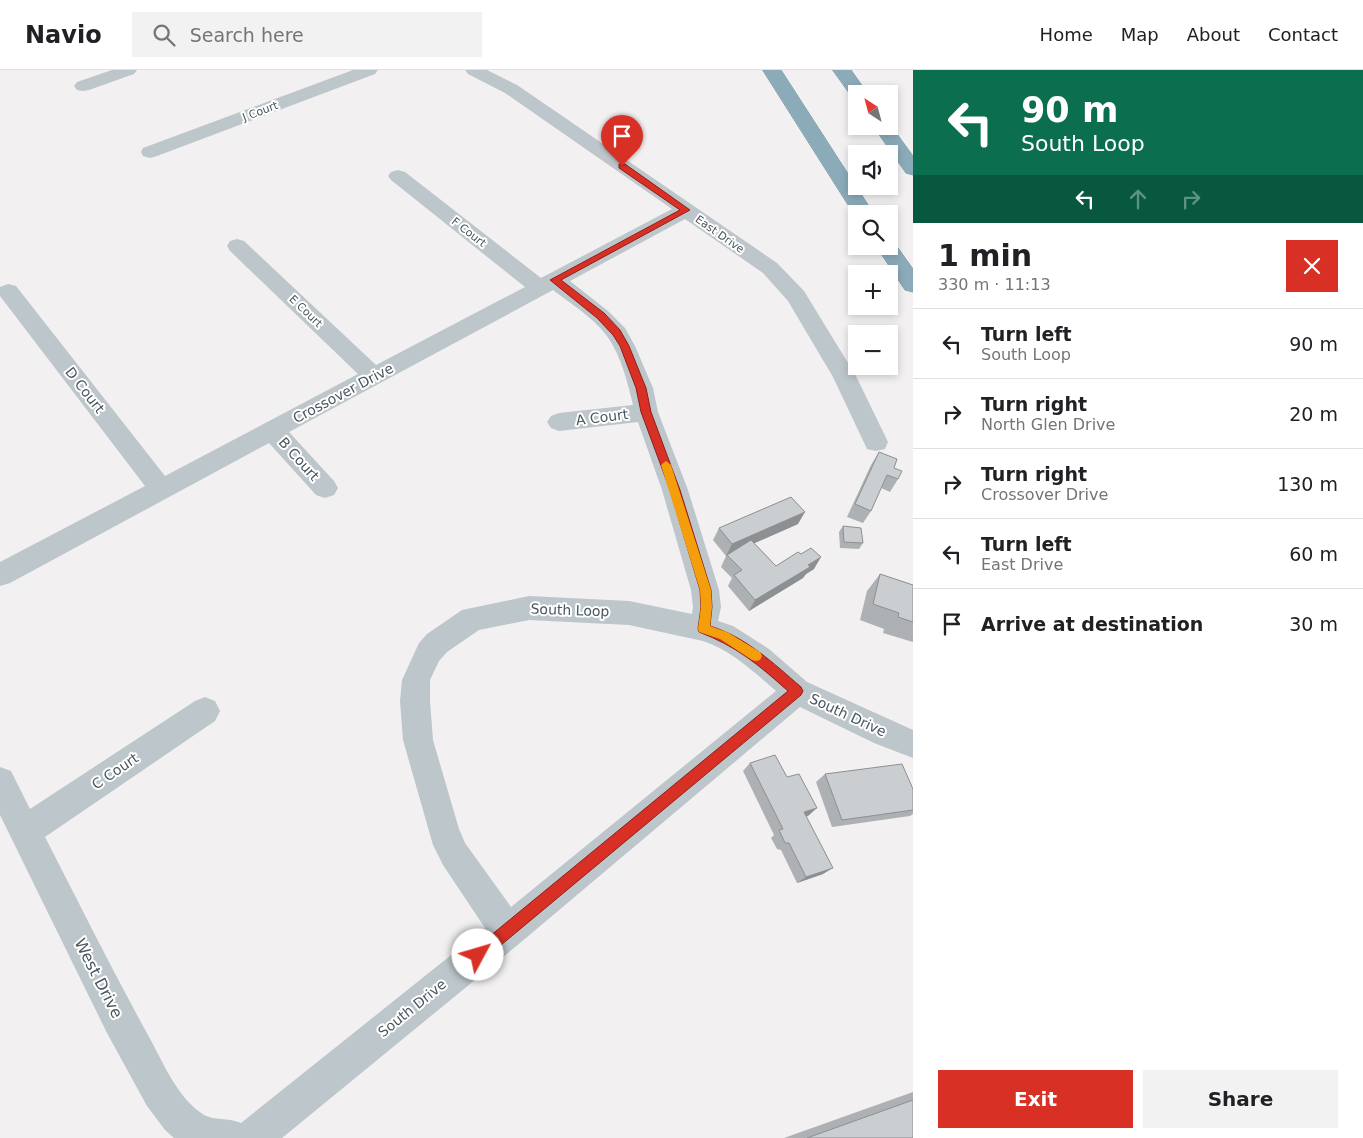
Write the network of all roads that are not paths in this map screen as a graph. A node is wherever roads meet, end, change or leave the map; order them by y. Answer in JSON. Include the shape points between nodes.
{"nodes":[{"id":1,"x":128,"y":70,"type":"edge"},
{"id":2,"x":369,"y":70,"type":"edge"},
{"id":3,"x":474,"y":70,"type":"edge"},
{"id":4,"x":772,"y":70,"type":"edge"},
{"id":5,"x":842,"y":70,"type":"edge"},
{"id":6,"x":853,"y":85,"type":"edge"},
{"id":7,"x":84,"y":86,"type":"dead end"},
{"id":8,"x":888,"y":135,"type":"edge"},
{"id":9,"x":150,"y":152,"type":"dead end"},
{"id":10,"x":913,"y":169,"type":"edge"},
{"id":11,"x":398,"y":176,"type":"dead end"},
{"id":12,"x":858,"y":205,"type":"edge"},
{"id":13,"x":686,"y":210,"type":"junction"},
{"id":14,"x":238,"y":246,"type":"dead end"},
{"id":15,"x":892,"y":255,"type":"edge"},
{"id":16,"x":547,"y":284,"type":"junction"},
{"id":17,"x":913,"y":285,"type":"edge"},
{"id":18,"x":8,"y":291,"type":"dead end"},
{"id":19,"x":374,"y":376,"type":"junction"},
{"id":20,"x":646,"y":412,"type":"junction"},
{"id":21,"x":559,"y":422,"type":"dead end"},
{"id":22,"x":272,"y":430,"type":"junction"},
{"id":23,"x":876,"y":442,"type":"dead end"},
{"id":24,"x":325,"y":488,"type":"dead end"},
{"id":25,"x":161,"y":490,"type":"junction"},
{"id":26,"x":0,"y":575,"type":"edge"},
{"id":27,"x":703,"y":629,"type":"junction"},
{"id":28,"x":797,"y":691,"type":"junction"},
{"id":29,"x":205,"y":711,"type":"dead end"},
{"id":30,"x":913,"y":744,"type":"edge"},
{"id":31,"x":0,"y":782,"type":"edge"},
{"id":32,"x":25,"y":831,"type":"junction"},
{"id":33,"x":508,"y":931,"type":"junction"},
{"id":34,"x":232,"y":1138,"type":"edge"},
{"id":35,"x":252,"y":1138,"type":"edge"}],
"edges":[{"from":1,"to":7,"type":"street"},
{"from":2,"to":9,"type":"street","name":"J Court"},
{"from":3,"to":13,"type":"street","name":"East Drive","via":[[511,89]]},
{"from":4,"to":12,"type":"highway"},
{"from":5,"to":6,"type":"highway"},
{"from":8,"to":10,"type":"highway"},
{"from":11,"to":16,"type":"street","name":"F Court"},
{"from":13,"to":16,"type":"street","name":"Crossover Drive"},
{"from":13,"to":23,"type":"street","name":"East Drive","via":[[770,268],[796,296],[844,376]]},
{"from":14,"to":19,"type":"street","name":"E Court"},
{"from":15,"to":17,"type":"highway"},
{"from":16,"to":19,"type":"street","name":"Crossover Drive"},
{"from":16,"to":20,"type":"street","name":"F Court","via":[[600,316],[616,333],[641,388]]},
{"from":18,"to":25,"type":"street","name":"D Court"},
{"from":19,"to":22,"type":"street","name":"Crossover Drive"},
{"from":20,"to":21,"type":"street","name":"A Court"},
{"from":20,"to":27,"type":"street","name":"F Court","via":[[675,490],[705,590],[707,607]]},
{"from":22,"to":24,"type":"street","name":"B Court"},
{"from":22,"to":25,"type":"street","name":"Crossover Drive"},
{"from":25,"to":26,"type":"street","name":"Crossover Drive"},
{"from":27,"to":28,"type":"street","name":"South Loop","via":[[723,635],[759,658]]},
{"from":27,"to":33,"type":"street","name":"South Loop","via":[[630,613],[529,608],[472,619],[429,652],[416,680],[414,701],[418,740],[444,834],[454,854]]},
{"from":28,"to":30,"type":"street","name":"South Drive","via":[[885,734]]},
{"from":28,"to":33,"type":"street","name":"South Drive"},
{"from":29,"to":32,"type":"street","name":"C Court"},
{"from":31,"to":32,"type":"street","name":"West Drive"},
{"from":32,"to":34,"type":"street","name":"West Drive","via":[[160,1093],[178,1117],[198,1134]]},
{"from":33,"to":35,"type":"street","name":"South Drive"}]}
